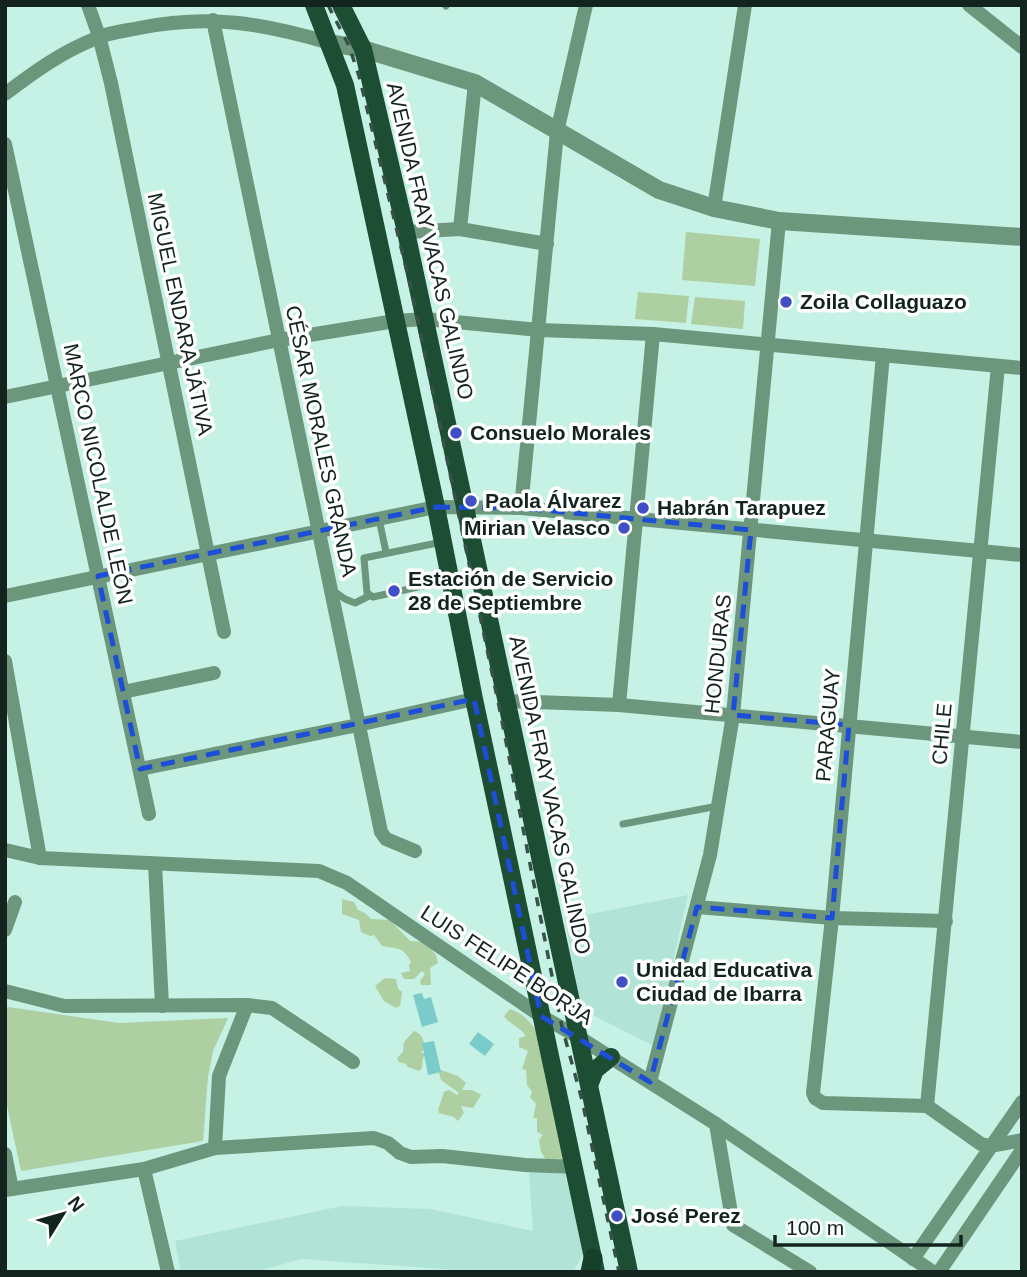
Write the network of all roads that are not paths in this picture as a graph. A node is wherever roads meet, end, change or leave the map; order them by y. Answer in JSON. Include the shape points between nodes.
{"nodes":[{"id":1,"x":88,"y":5,"type":"edge"},
{"id":2,"x":314,"y":5,"type":"edge"},
{"id":3,"x":341,"y":5,"type":"edge"},
{"id":4,"x":586,"y":5,"type":"edge"},
{"id":5,"x":745,"y":5,"type":"edge"},
{"id":6,"x":970,"y":5,"type":"edge"},
{"id":7,"x":213,"y":20,"type":"junction"},
{"id":8,"x":99,"y":36,"type":"junction"},
{"id":9,"x":330,"y":43,"type":"junction"},
{"id":10,"x":1022,"y":47,"type":"edge"},
{"id":11,"x":363,"y":49,"type":"junction"},
{"id":12,"x":475,"y":83,"type":"junction"},
{"id":13,"x":5,"y":94,"type":"edge"},
{"id":14,"x":557,"y":132,"type":"junction"},
{"id":15,"x":5,"y":144,"type":"edge"},
{"id":16,"x":715,"y":208,"type":"junction"},
{"id":17,"x":779,"y":222,"type":"junction"},
{"id":18,"x":460,"y":229,"type":"junction"},
{"id":19,"x":406,"y":232,"type":"junction"},
{"id":20,"x":1022,"y":237,"type":"edge"},
{"id":21,"x":547,"y":244,"type":"junction"},
{"id":22,"x":425,"y":319,"type":"junction"},
{"id":23,"x":395,"y":321,"type":"junction"},
{"id":24,"x":539,"y":330,"type":"junction"},
{"id":25,"x":653,"y":334,"type":"junction"},
{"id":26,"x":279,"y":340,"type":"junction"},
{"id":27,"x":768,"y":344,"type":"junction"},
{"id":28,"x":883,"y":355,"type":"junction"},
{"id":29,"x":169,"y":362,"type":"junction"},
{"id":30,"x":998,"y":366,"type":"junction"},
{"id":31,"x":1022,"y":368,"type":"edge"},
{"id":32,"x":57,"y":386,"type":"junction"},
{"id":33,"x":5,"y":397,"type":"edge"},
{"id":34,"x":436,"y":506,"type":"junction"},
{"id":35,"x":465,"y":507,"type":"junction"},
{"id":36,"x":522,"y":508,"type":"junction"},
{"id":37,"x":379,"y":518,"type":"junction"},
{"id":38,"x":636,"y":519,"type":"junction"},
{"id":39,"x":318,"y":530,"type":"junction"},
{"id":40,"x":751,"y":530,"type":"junction"},
{"id":41,"x":866,"y":540,"type":"junction"},
{"id":42,"x":443,"y":542,"type":"junction"},
{"id":43,"x":981,"y":551,"type":"junction"},
{"id":44,"x":386,"y":552,"type":"junction"},
{"id":45,"x":208,"y":553,"type":"junction"},
{"id":46,"x":1022,"y":555,"type":"edge"},
{"id":47,"x":98,"y":576,"type":"junction"},
{"id":48,"x":451,"y":580,"type":"junction"},
{"id":49,"x":330,"y":587,"type":"junction"},
{"id":50,"x":5,"y":596,"type":"edge"},
{"id":51,"x":369,"y":596,"type":"junction"},
{"id":52,"x":224,"y":632,"type":"dead end"},
{"id":53,"x":5,"y":661,"type":"edge"},
{"id":54,"x":214,"y":673,"type":"dead end"},
{"id":55,"x":123,"y":692,"type":"junction"},
{"id":56,"x":474,"y":699,"type":"junction"},
{"id":57,"x":505,"y":701,"type":"junction"},
{"id":58,"x":619,"y":705,"type":"junction"},
{"id":59,"x":733,"y":715,"type":"junction"},
{"id":60,"x":358,"y":725,"type":"junction"},
{"id":61,"x":849,"y":725,"type":"junction"},
{"id":62,"x":963,"y":736,"type":"junction"},
{"id":63,"x":1022,"y":742,"type":"edge"},
{"id":64,"x":140,"y":769,"type":"junction"},
{"id":65,"x":719,"y":805,"type":"junction"},
{"id":66,"x":149,"y":814,"type":"dead end"},
{"id":67,"x":623,"y":824,"type":"dead end"},
{"id":68,"x":5,"y":850,"type":"edge"},
{"id":69,"x":415,"y":851,"type":"dead end"},
{"id":70,"x":40,"y":858,"type":"junction"},
{"id":71,"x":155,"y":864,"type":"junction"},
{"id":72,"x":15,"y":902,"type":"dead end"},
{"id":73,"x":697,"y":907,"type":"junction"},
{"id":74,"x":832,"y":918,"type":"junction"},
{"id":75,"x":946,"y":920,"type":"junction"},
{"id":76,"x":5,"y":930,"type":"edge"},
{"id":77,"x":5,"y":991,"type":"edge"},
{"id":78,"x":247,"y":1005,"type":"junction"},
{"id":79,"x":162,"y":1006,"type":"junction"},
{"id":80,"x":541,"y":1016,"type":"junction"},
{"id":81,"x":580,"y":1038,"type":"junction"},
{"id":82,"x":611,"y":1057,"type":"junction"},
{"id":83,"x":353,"y":1062,"type":"dead end"},
{"id":84,"x":650,"y":1082,"type":"junction"},
{"id":85,"x":590,"y":1083,"type":"junction"},
{"id":86,"x":1022,"y":1102,"type":"edge"},
{"id":87,"x":927,"y":1106,"type":"junction"},
{"id":88,"x":716,"y":1124,"type":"junction"},
{"id":89,"x":1022,"y":1140,"type":"edge"},
{"id":90,"x":991,"y":1146,"type":"junction"},
{"id":91,"x":215,"y":1149,"type":"junction"},
{"id":92,"x":1022,"y":1150,"type":"edge"},
{"id":93,"x":5,"y":1154,"type":"edge"},
{"id":94,"x":575,"y":1167,"type":"junction"},
{"id":95,"x":144,"y":1169,"type":"junction"},
{"id":96,"x":9,"y":1190,"type":"edge"},
{"id":97,"x":913,"y":1259,"type":"junction"},
{"id":98,"x":593,"y":1267,"type":"edge"},
{"id":99,"x":169,"y":1272,"type":"edge"},
{"id":100,"x":629,"y":1272,"type":"edge"},
{"id":101,"x":810,"y":1272,"type":"edge"},
{"id":102,"x":933,"y":1272,"type":"edge"},
{"id":103,"x":939,"y":1272,"type":"edge"}],
"edges":[{"from":1,"to":8,"type":"street","name":"MIGUEL ENDARA JÁTIVA"},
{"from":2,"to":9,"type":"main road"},
{"from":3,"to":11,"type":"main road","name":"AVENIDA FRAY VACAS GALINDO"},
{"from":4,"to":14,"type":"street"},
{"from":5,"to":16,"type":"street"},
{"from":6,"to":10,"type":"street"},
{"from":7,"to":8,"type":"street","via":[[172,21]]},
{"from":7,"to":9,"type":"street","via":[[280,28]]},
{"from":7,"to":26,"type":"street","name":"CÉSAR MORALES GRANDA"},
{"from":8,"to":13,"type":"street","via":[[64,53]]},
{"from":8,"to":29,"type":"street","name":"MIGUEL ENDARA JÁTIVA"},
{"from":9,"to":11,"type":"street"},
{"from":9,"to":23,"type":"main road","via":[[345,85]]},
{"from":11,"to":12,"type":"street"},
{"from":11,"to":19,"type":"main road","name":"AVENIDA FRAY VACAS GALINDO"},
{"from":12,"to":14,"type":"street"},
{"from":12,"to":18,"type":"street"},
{"from":14,"to":16,"type":"street","via":[[659,190]]},
{"from":14,"to":21,"type":"street"},
{"from":15,"to":32,"type":"street","name":"MARCO NICOLALDE LEÓN"},
{"from":16,"to":17,"type":"street"},
{"from":17,"to":20,"type":"street"},
{"from":17,"to":27,"type":"street","name":"HONDURAS"},
{"from":18,"to":19,"type":"street"},
{"from":18,"to":21,"type":"street"},
{"from":19,"to":22,"type":"main road","name":"AVENIDA FRAY VACAS GALINDO"},
{"from":21,"to":24,"type":"street"},
{"from":22,"to":23,"type":"street"},
{"from":22,"to":24,"type":"street"},
{"from":22,"to":35,"type":"main road","name":"AVENIDA FRAY VACAS GALINDO"},
{"from":23,"to":26,"type":"street"},
{"from":23,"to":34,"type":"main road"},
{"from":24,"to":25,"type":"street"},
{"from":24,"to":36,"type":"street"},
{"from":25,"to":27,"type":"street"},
{"from":25,"to":38,"type":"street"},
{"from":26,"to":29,"type":"street"},
{"from":26,"to":39,"type":"street","name":"CÉSAR MORALES GRANDA"},
{"from":27,"to":28,"type":"street"},
{"from":27,"to":40,"type":"street","name":"HONDURAS"},
{"from":28,"to":30,"type":"street"},
{"from":28,"to":41,"type":"street","name":"PARAGUAY"},
{"from":29,"to":32,"type":"street"},
{"from":29,"to":45,"type":"street","name":"MIGUEL ENDARA JÁTIVA"},
{"from":30,"to":31,"type":"street"},
{"from":30,"to":43,"type":"street","name":"CHILE"},
{"from":32,"to":33,"type":"street"},
{"from":32,"to":47,"type":"street","name":"MARCO NICOLALDE LEÓN"},
{"from":34,"to":35,"type":"street"},
{"from":34,"to":37,"type":"street"},
{"from":34,"to":42,"type":"main road"},
{"from":35,"to":36,"type":"street"},
{"from":35,"to":57,"type":"main road","name":"AVENIDA FRAY VACAS GALINDO"},
{"from":36,"to":38,"type":"street"},
{"from":37,"to":39,"type":"street"},
{"from":37,"to":44,"type":"lane"},
{"from":38,"to":40,"type":"street"},
{"from":38,"to":58,"type":"street"},
{"from":39,"to":45,"type":"street"},
{"from":39,"to":49,"type":"street","name":"CÉSAR MORALES GRANDA"},
{"from":40,"to":41,"type":"street"},
{"from":40,"to":59,"type":"street","name":"HONDURAS"},
{"from":41,"to":43,"type":"street"},
{"from":41,"to":61,"type":"street","name":"PARAGUAY"},
{"from":42,"to":44,"type":"lane"},
{"from":42,"to":48,"type":"main road"},
{"from":43,"to":46,"type":"street"},
{"from":43,"to":62,"type":"street","name":"CHILE"},
{"from":44,"to":51,"type":"lane","via":[[364,558]]},
{"from":45,"to":47,"type":"street"},
{"from":45,"to":52,"type":"street","name":"MIGUEL ENDARA JÁTIVA"},
{"from":47,"to":50,"type":"street"},
{"from":47,"to":55,"type":"street","name":"MARCO NICOLALDE LEÓN"},
{"from":48,"to":51,"type":"lane"},
{"from":48,"to":56,"type":"main road"},
{"from":49,"to":51,"type":"lane","via":[[355,603]]},
{"from":49,"to":60,"type":"street","name":"CÉSAR MORALES GRANDA"},
{"from":53,"to":70,"type":"street"},
{"from":54,"to":55,"type":"street"},
{"from":55,"to":64,"type":"street","name":"MARCO NICOLALDE LEÓN"},
{"from":56,"to":60,"type":"street"},
{"from":56,"to":80,"type":"main road"},
{"from":57,"to":58,"type":"street"},
{"from":57,"to":81,"type":"main road","name":"AVENIDA FRAY VACAS GALINDO"},
{"from":58,"to":59,"type":"street"},
{"from":59,"to":61,"type":"street"},
{"from":59,"to":65,"type":"street","name":"HONDURAS"},
{"from":60,"to":64,"type":"street"},
{"from":60,"to":69,"type":"street","name":"CÉSAR MORALES GRANDA","via":[[381,832],[386,839]]},
{"from":61,"to":62,"type":"street"},
{"from":61,"to":74,"type":"street","name":"PARAGUAY"},
{"from":62,"to":63,"type":"street"},
{"from":62,"to":75,"type":"street","name":"CHILE"},
{"from":64,"to":66,"type":"street","name":"MARCO NICOLALDE LEÓN"},
{"from":65,"to":67,"type":"lane"},
{"from":65,"to":73,"type":"street","name":"HONDURAS"},
{"from":68,"to":70,"type":"street","name":"LUIS FELIPE BORJA"},
{"from":70,"to":71,"type":"street","name":"LUIS FELIPE BORJA"},
{"from":71,"to":79,"type":"street"},
{"from":71,"to":80,"type":"street","name":"LUIS FELIPE BORJA","via":[[319,871],[347,883]]},
{"from":72,"to":76,"type":"street"},
{"from":73,"to":74,"type":"street"},
{"from":73,"to":84,"type":"street","name":"HONDURAS"},
{"from":74,"to":75,"type":"street"},
{"from":74,"to":87,"type":"street","name":"PARAGUAY","via":[[815,1098],[823,1103]]},
{"from":75,"to":87,"type":"street","name":"CHILE"},
{"from":77,"to":79,"type":"street","via":[[65,1006]]},
{"from":78,"to":79,"type":"street"},
{"from":78,"to":83,"type":"street","via":[[272,1008]]},
{"from":78,"to":91,"type":"street","via":[[219,1076]]},
{"from":80,"to":81,"type":"street","name":"LUIS FELIPE BORJA"},
{"from":80,"to":94,"type":"main road"},
{"from":81,"to":82,"type":"street","name":"LUIS FELIPE BORJA"},
{"from":81,"to":85,"type":"main road","name":"AVENIDA FRAY VACAS GALINDO"},
{"from":82,"to":84,"type":"street","name":"LUIS FELIPE BORJA"},
{"from":82,"to":85,"type":"main road","via":[[595,1070]]},
{"from":84,"to":88,"type":"street","name":"LUIS FELIPE BORJA"},
{"from":85,"to":100,"type":"main road","name":"AVENIDA FRAY VACAS GALINDO"},
{"from":86,"to":90,"type":"street"},
{"from":87,"to":90,"type":"street","via":[[981,1144]]},
{"from":88,"to":97,"type":"street","name":"LUIS FELIPE BORJA"},
{"from":88,"to":101,"type":"street","via":[[733,1225]]},
{"from":89,"to":90,"type":"street"},
{"from":90,"to":97,"type":"street"},
{"from":91,"to":94,"type":"street","via":[[374,1138],[411,1157]]},
{"from":91,"to":95,"type":"street"},
{"from":92,"to":103,"type":"street"},
{"from":93,"to":96,"type":"street"},
{"from":94,"to":98,"type":"main road"},
{"from":95,"to":96,"type":"street"},
{"from":95,"to":99,"type":"street"},
{"from":97,"to":102,"type":"street","name":"LUIS FELIPE BORJA"}]}
